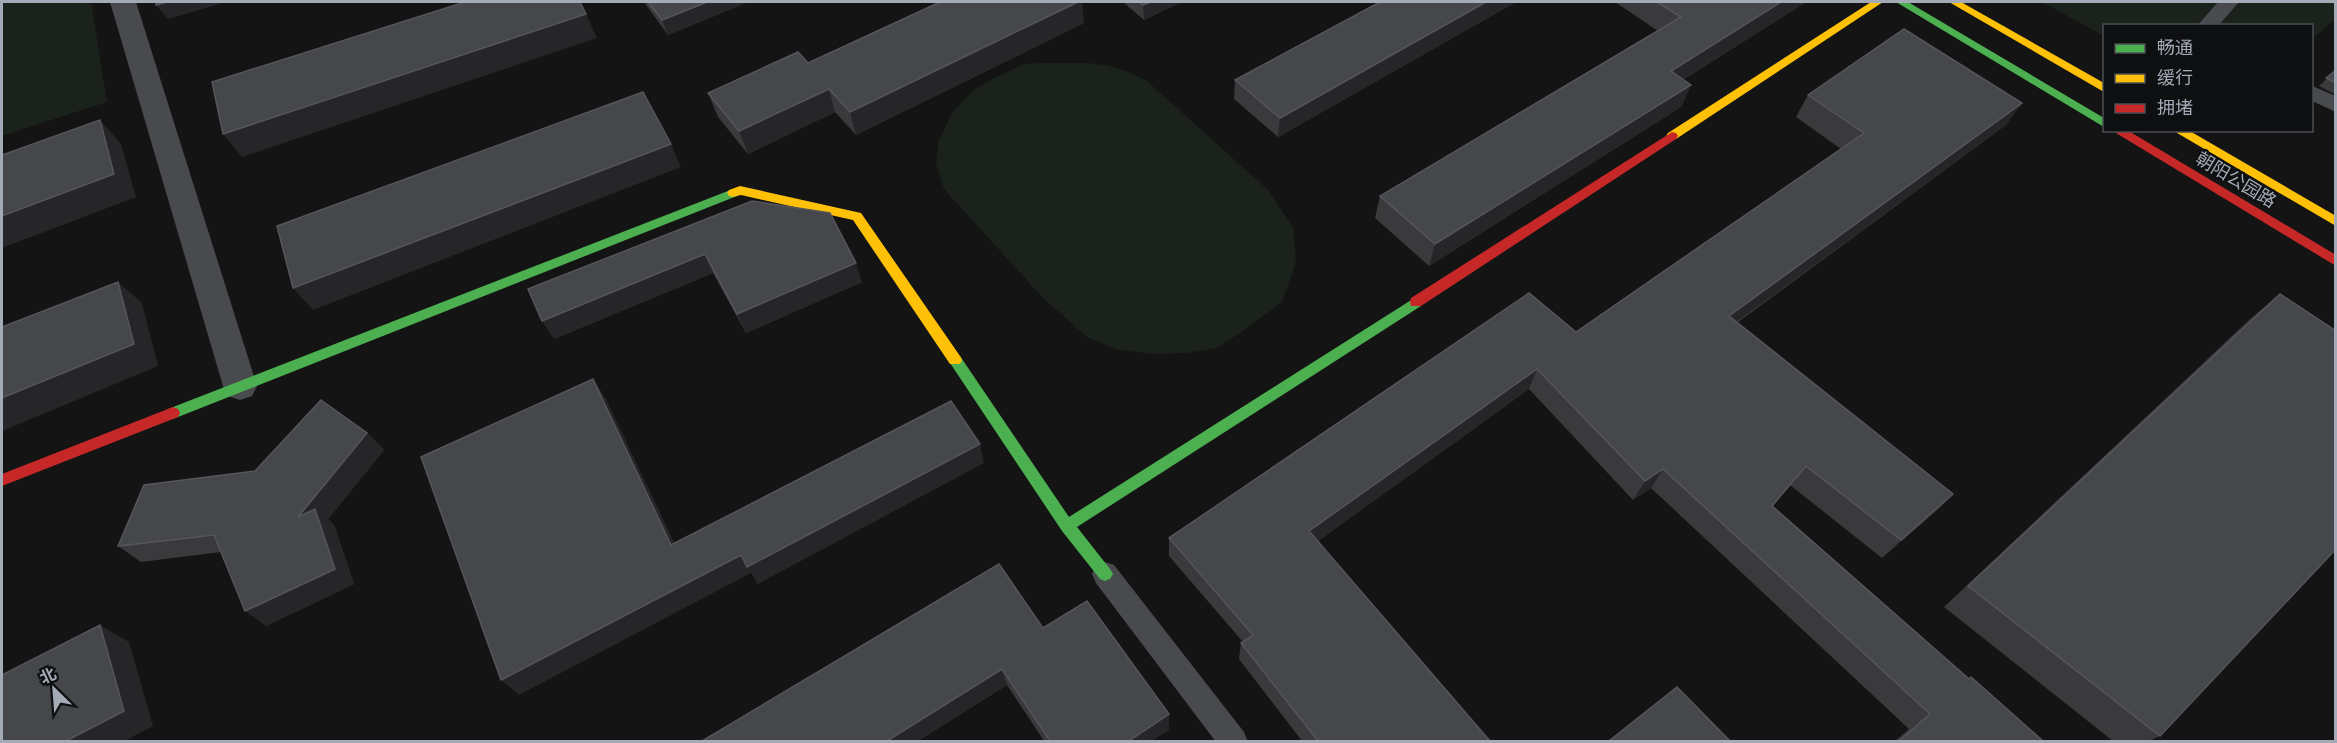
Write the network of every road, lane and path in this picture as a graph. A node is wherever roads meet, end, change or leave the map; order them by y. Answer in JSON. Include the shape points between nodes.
{"nodes":[{"id":1,"x":123,"y":2,"type":"edge"},
{"id":2,"x":1878,"y":2,"type":"edge"},
{"id":3,"x":1901,"y":2,"type":"edge"},
{"id":4,"x":1954,"y":2,"type":"edge"},
{"id":5,"x":2229,"y":2,"type":"edge"},
{"id":6,"x":2208,"y":24,"type":"edge"},
{"id":7,"x":2103,"y":87,"type":"edge"},
{"id":8,"x":2313,"y":94,"type":"edge"},
{"id":9,"x":2336,"y":105,"type":"edge"},
{"id":10,"x":2103,"y":122,"type":"edge"},
{"id":11,"x":2120,"y":132,"type":"edge"},
{"id":12,"x":2181,"y":132,"type":"edge"},
{"id":13,"x":2336,"y":222,"type":"edge"},
{"id":14,"x":2336,"y":261,"type":"edge"},
{"id":15,"x":240,"y":386,"type":"junction"},
{"id":16,"x":2,"y":480,"type":"edge"},
{"id":17,"x":1067,"y":526,"type":"junction"},
{"id":18,"x":1105,"y":574,"type":"joint"},
{"id":19,"x":1234,"y":741,"type":"edge"}],
"edges":[{"from":1,"to":15,"type":"street"},
{"from":2,"to":17,"type":"street"},
{"from":3,"to":10,"type":"street"},
{"from":4,"to":7,"type":"street"},
{"from":5,"to":6,"type":"lane"},
{"from":8,"to":9,"type":"lane"},
{"from":11,"to":14,"type":"street","name":"朝阳公园路"},
{"from":12,"to":13,"type":"street","name":"朝阳公园路"},
{"from":15,"to":16,"type":"street"},
{"from":15,"to":17,"type":"street","via":[[740,190],[857,216]]},
{"from":17,"to":18,"type":"street"},
{"from":18,"to":19,"type":"lane"}]}
